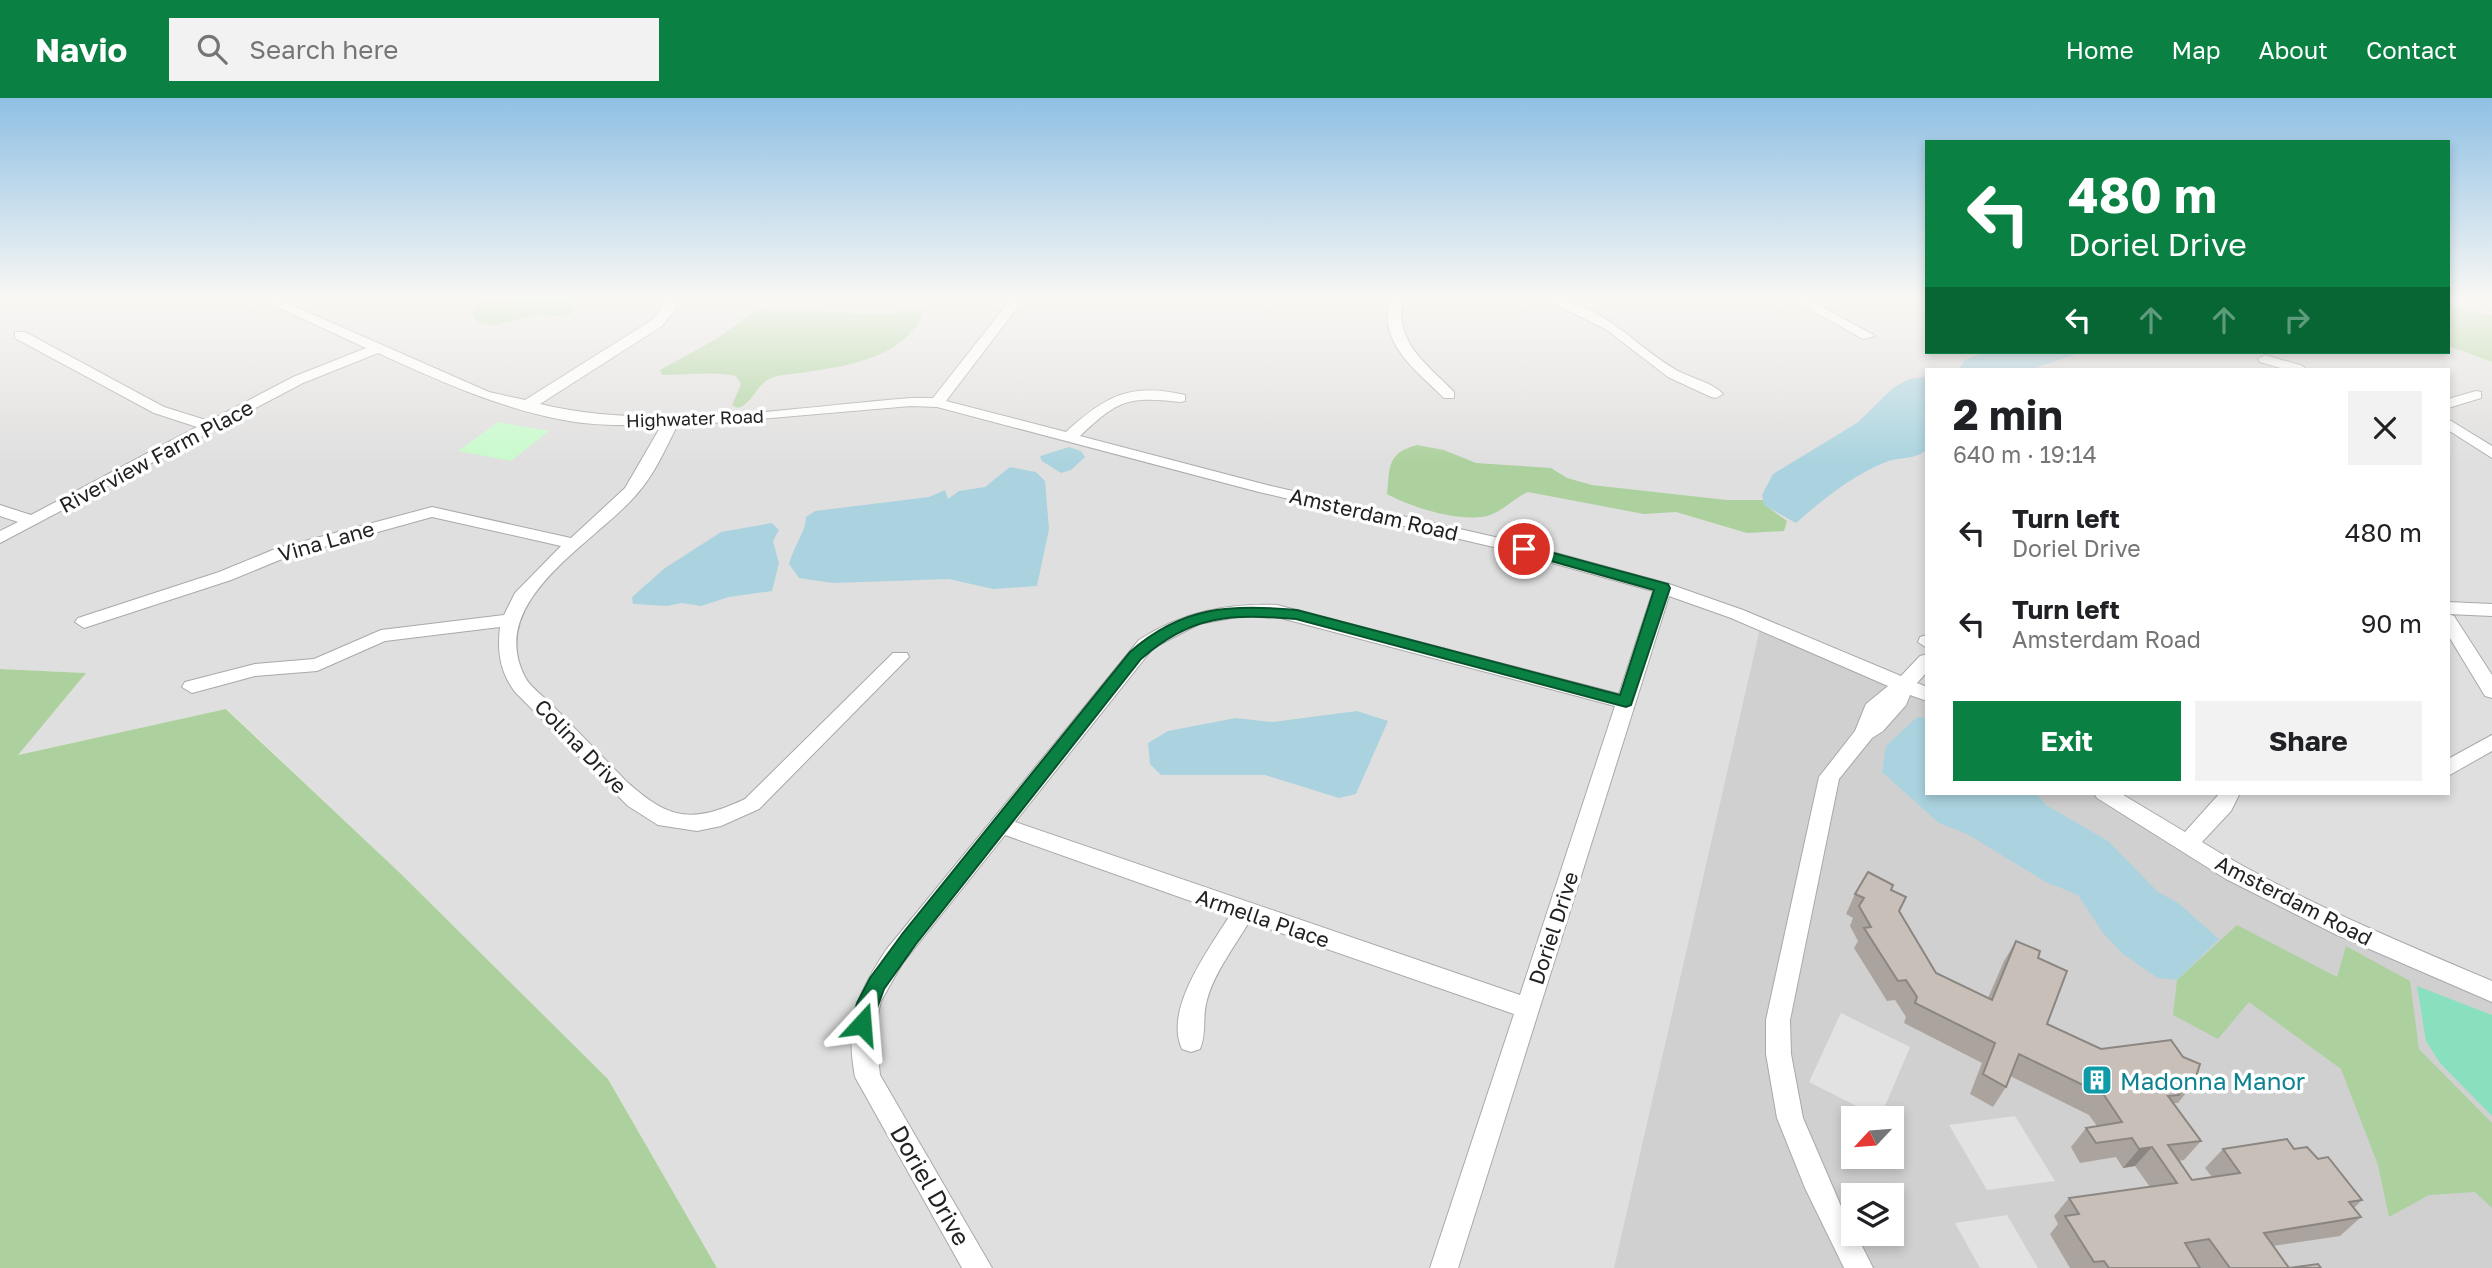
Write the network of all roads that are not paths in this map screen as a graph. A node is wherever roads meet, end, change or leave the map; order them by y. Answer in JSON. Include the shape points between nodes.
{"nodes":[{"id":1,"x":54,"y":354,"type":"edge"},
{"id":2,"x":357,"y":354,"type":"edge"},
{"id":3,"x":388,"y":354,"type":"edge"},
{"id":4,"x":609,"y":354,"type":"edge"},
{"id":5,"x":975,"y":354,"type":"edge"},
{"id":6,"x":1411,"y":354,"type":"edge"},
{"id":7,"x":1647,"y":354,"type":"edge"},
{"id":8,"x":2264,"y":360,"type":"edge"},
{"id":9,"x":2294,"y":368,"type":"edge"},
{"id":10,"x":1716,"y":394,"type":"dead end"},
{"id":11,"x":1449,"y":395,"type":"dead end"},
{"id":12,"x":2476,"y":395,"type":"dead end"},
{"id":13,"x":1180,"y":398,"type":"dead end"},
{"id":14,"x":937,"y":403,"type":"junction"},
{"id":15,"x":2450,"y":403,"type":"edge"},
{"id":16,"x":525,"y":407,"type":"junction"},
{"id":17,"x":671,"y":422,"type":"junction"},
{"id":18,"x":2450,"y":424,"type":"edge"},
{"id":19,"x":211,"y":427,"type":"junction"},
{"id":20,"x":1068,"y":438,"type":"junction"},
{"id":21,"x":2492,"y":453,"type":"edge"},
{"id":22,"x":0,"y":510,"type":"edge"},
{"id":23,"x":32,"y":521,"type":"junction"},
{"id":24,"x":0,"y":538,"type":"edge"},
{"id":25,"x":575,"y":544,"type":"junction"},
{"id":26,"x":1662,"y":588,"type":"junction"},
{"id":27,"x":2450,"y":608,"type":"edge"},
{"id":28,"x":2492,"y":610,"type":"edge"},
{"id":29,"x":510,"y":620,"type":"junction"},
{"id":30,"x":84,"y":622,"type":"dead end"},
{"id":31,"x":2450,"y":623,"type":"edge"},
{"id":32,"x":900,"y":657,"type":"dead end"},
{"id":33,"x":1925,"y":662,"type":"edge"},
{"id":34,"x":1903,"y":684,"type":"junction"},
{"id":35,"x":192,"y":687,"type":"dead end"},
{"id":36,"x":2492,"y":691,"type":"edge"},
{"id":37,"x":1925,"y":694,"type":"edge"},
{"id":38,"x":1626,"y":702,"type":"junction"},
{"id":39,"x":2492,"y":742,"type":"edge"},
{"id":40,"x":2450,"y":768,"type":"edge"},
{"id":41,"x":2107,"y":795,"type":"edge"},
{"id":42,"x":2229,"y":795,"type":"edge"},
{"id":43,"x":1000,"y":825,"type":"junction"},
{"id":44,"x":2187,"y":844,"type":"junction"},
{"id":45,"x":1244,"y":911,"type":"junction"},
{"id":46,"x":2492,"y":992,"type":"edge"},
{"id":47,"x":1527,"y":1008,"type":"junction"},
{"id":48,"x":1191,"y":1041,"type":"dead end"},
{"id":49,"x":978,"y":1268,"type":"edge"},
{"id":50,"x":1444,"y":1268,"type":"edge"},
{"id":51,"x":1859,"y":1268,"type":"edge"}],
"edges":[{"from":1,"to":19,"type":"street","via":[[159,410]]},
{"from":2,"to":19,"type":"street","name":"Riverview Farm Place"},
{"from":3,"to":16,"type":"street","name":"Highwater Road"},
{"from":4,"to":16,"type":"street"},
{"from":5,"to":14,"type":"street"},
{"from":6,"to":11,"type":"street"},
{"from":7,"to":10,"type":"street","via":[[1673,374]]},
{"from":8,"to":9,"type":"street"},
{"from":12,"to":15,"type":"street"},
{"from":13,"to":20,"type":"street","via":[[1136,393],[1120,396],[1108,401]]},
{"from":14,"to":17,"type":"street","name":"Highwater Road"},
{"from":14,"to":20,"type":"street","name":"Amsterdam Road"},
{"from":16,"to":17,"type":"street","name":"Highwater Road","via":[[605,421]]},
{"from":17,"to":25,"type":"street","name":"Colina Drive","via":[[632,491]]},
{"from":18,"to":21,"type":"street"},
{"from":19,"to":23,"type":"street","name":"Riverview Farm Place"},
{"from":20,"to":26,"type":"street","name":"Amsterdam Road"},
{"from":22,"to":23,"type":"street"},
{"from":23,"to":24,"type":"street","name":"Riverview Farm Place"},
{"from":25,"to":29,"type":"street","name":"Colina Drive","via":[[529,587]]},
{"from":25,"to":30,"type":"street","name":"Vina Lane","via":[[432,512],[281,553]]},
{"from":26,"to":34,"type":"street","name":"Amsterdam Road","via":[[1737,614]]},
{"from":26,"to":38,"type":"street","name":"Doriel Drive"},
{"from":27,"to":28,"type":"street"},
{"from":29,"to":32,"type":"street","name":"Colina Drive","via":[[506,643],[517,680],[633,800],[667,822],[704,822],[752,804]]},
{"from":29,"to":35,"type":"street","via":[[381,636],[317,664],[255,670]]},
{"from":31,"to":36,"type":"street"},
{"from":33,"to":34,"type":"street"},
{"from":34,"to":37,"type":"street","name":"Amsterdam Road"},
{"from":34,"to":51,"type":"street","via":[[1899,700],[1829,777],[1776,1043],[1793,1131]]},
{"from":38,"to":43,"type":"street","name":"Doriel Drive","via":[[1297,614],[1222,612],[1182,623],[1146,645]]},
{"from":38,"to":47,"type":"street","name":"Doriel Drive"},
{"from":39,"to":40,"type":"street"},
{"from":41,"to":44,"type":"street","name":"Amsterdam Road"},
{"from":42,"to":44,"type":"street"},
{"from":43,"to":45,"type":"street","name":"Armella Place"},
{"from":43,"to":49,"type":"street","name":"Doriel Drive","via":[[894,957],[867,1003],[861,1044],[868,1077]]},
{"from":44,"to":46,"type":"street","name":"Amsterdam Road","via":[[2287,900]]},
{"from":45,"to":47,"type":"street","name":"Armella Place"},
{"from":45,"to":48,"type":"street","via":[[1200,986]]},
{"from":47,"to":50,"type":"street","name":"Doriel Drive"}]}
